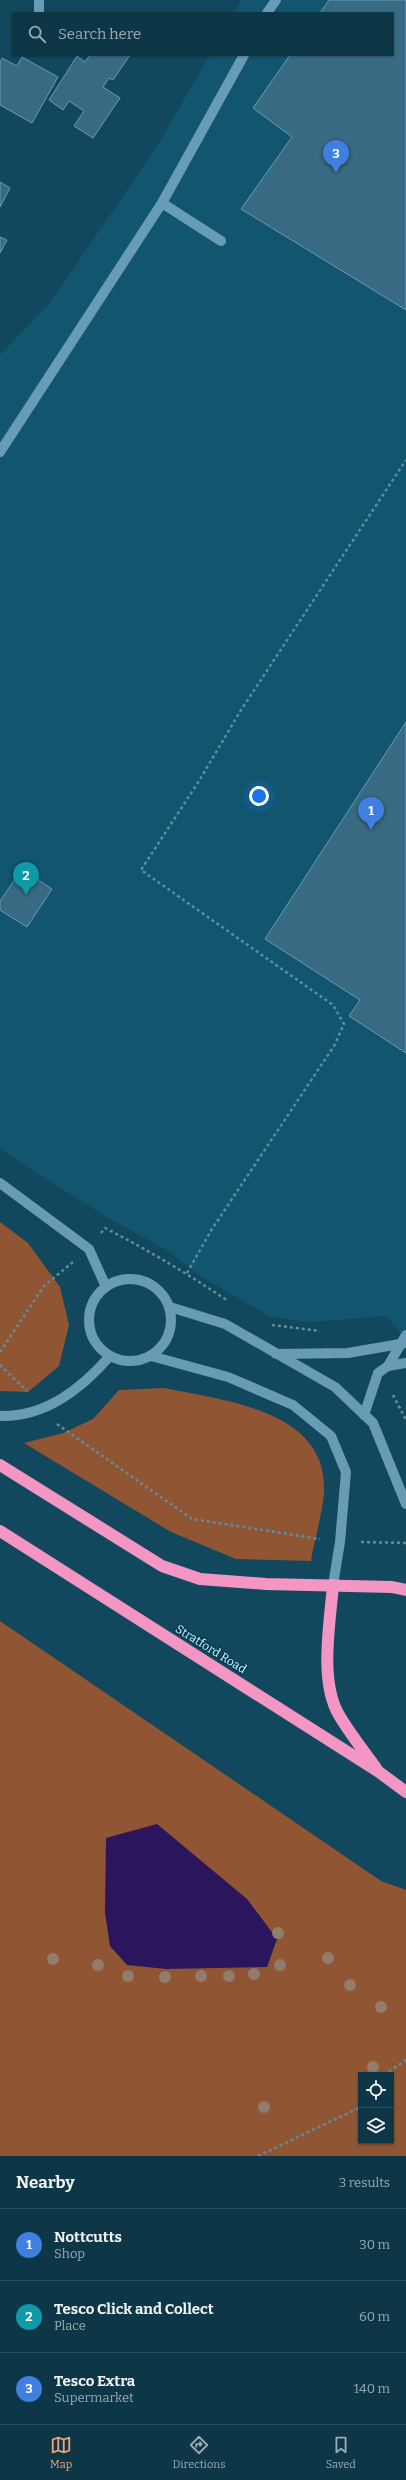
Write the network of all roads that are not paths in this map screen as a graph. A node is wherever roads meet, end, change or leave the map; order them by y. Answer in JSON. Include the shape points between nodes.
{"nodes":[{"id":1,"x":39,"y":0,"type":"edge"},
{"id":2,"x":276,"y":0,"type":"edge"},
{"id":3,"x":39,"y":12,"type":"edge"},
{"id":4,"x":268,"y":12,"type":"edge"},
{"id":5,"x":243,"y":56,"type":"edge"},
{"id":6,"x":162,"y":202,"type":"junction"},
{"id":7,"x":221,"y":242,"type":"dead end"},
{"id":8,"x":0,"y":452,"type":"edge"},
{"id":9,"x":0,"y":1183,"type":"edge"},
{"id":10,"x":106,"y":1286,"type":"junction"},
{"id":11,"x":170,"y":1307,"type":"junction"},
{"id":12,"x":406,"y":1335,"type":"edge"},
{"id":13,"x":403,"y":1343,"type":"edge"},
{"id":14,"x":276,"y":1354,"type":"junction"},
{"id":15,"x":110,"y":1356,"type":"junction"},
{"id":16,"x":151,"y":1356,"type":"junction"},
{"id":17,"x":406,"y":1363,"type":"edge"},
{"id":18,"x":388,"y":1366,"type":"junction"},
{"id":19,"x":364,"y":1415,"type":"junction"},
{"id":20,"x":0,"y":1416,"type":"edge"},
{"id":21,"x":0,"y":1466,"type":"edge"},
{"id":22,"x":406,"y":1504,"type":"edge"},
{"id":23,"x":0,"y":1531,"type":"edge"},
{"id":24,"x":333,"y":1585,"type":"junction"},
{"id":25,"x":406,"y":1590,"type":"edge"},
{"id":26,"x":379,"y":1772,"type":"junction"},
{"id":27,"x":406,"y":1792,"type":"edge"}],
"edges":[{"from":1,"to":3,"type":"street"},
{"from":2,"to":4,"type":"street"},
{"from":5,"to":6,"type":"street"},
{"from":6,"to":7,"type":"street"},
{"from":6,"to":8,"type":"street"},
{"from":9,"to":10,"type":"street","via":[[89,1249]]},
{"from":10,"to":11,"type":"street","via":[[119,1280],[144,1281],[158,1289]]},
{"from":10,"to":15,"type":"street","via":[[94,1299],[88,1320],[91,1334],[99,1347]]},
{"from":11,"to":14,"type":"street","via":[[225,1324]]},
{"from":11,"to":16,"type":"street","via":[[172,1322],[168,1337],[160,1349]]},
{"from":12,"to":13,"type":"street"},
{"from":13,"to":14,"type":"street","via":[[348,1353]]},
{"from":13,"to":18,"type":"street"},
{"from":14,"to":19,"type":"street","via":[[335,1387]]},
{"from":15,"to":16,"type":"street","via":[[133,1361]]},
{"from":15,"to":20,"type":"street","via":[[70,1395],[40,1410],[18,1416]]},
{"from":16,"to":24,"type":"street","via":[[228,1376],[293,1405],[331,1436],[346,1472],[340,1542]]},
{"from":17,"to":18,"type":"street"},
{"from":18,"to":19,"type":"street","via":[[378,1373]]},
{"from":19,"to":22,"type":"street","via":[[373,1422]]},
{"from":21,"to":24,"type":"highway","via":[[162,1566],[200,1579],[266,1584]]},
{"from":23,"to":26,"type":"highway","name":"Stratford Road"},
{"from":24,"to":25,"type":"highway","via":[[392,1587]]},
{"from":24,"to":26,"type":"highway","via":[[328,1659],[331,1689],[338,1714]]},
{"from":26,"to":27,"type":"highway","name":"Stratford Road"}]}
